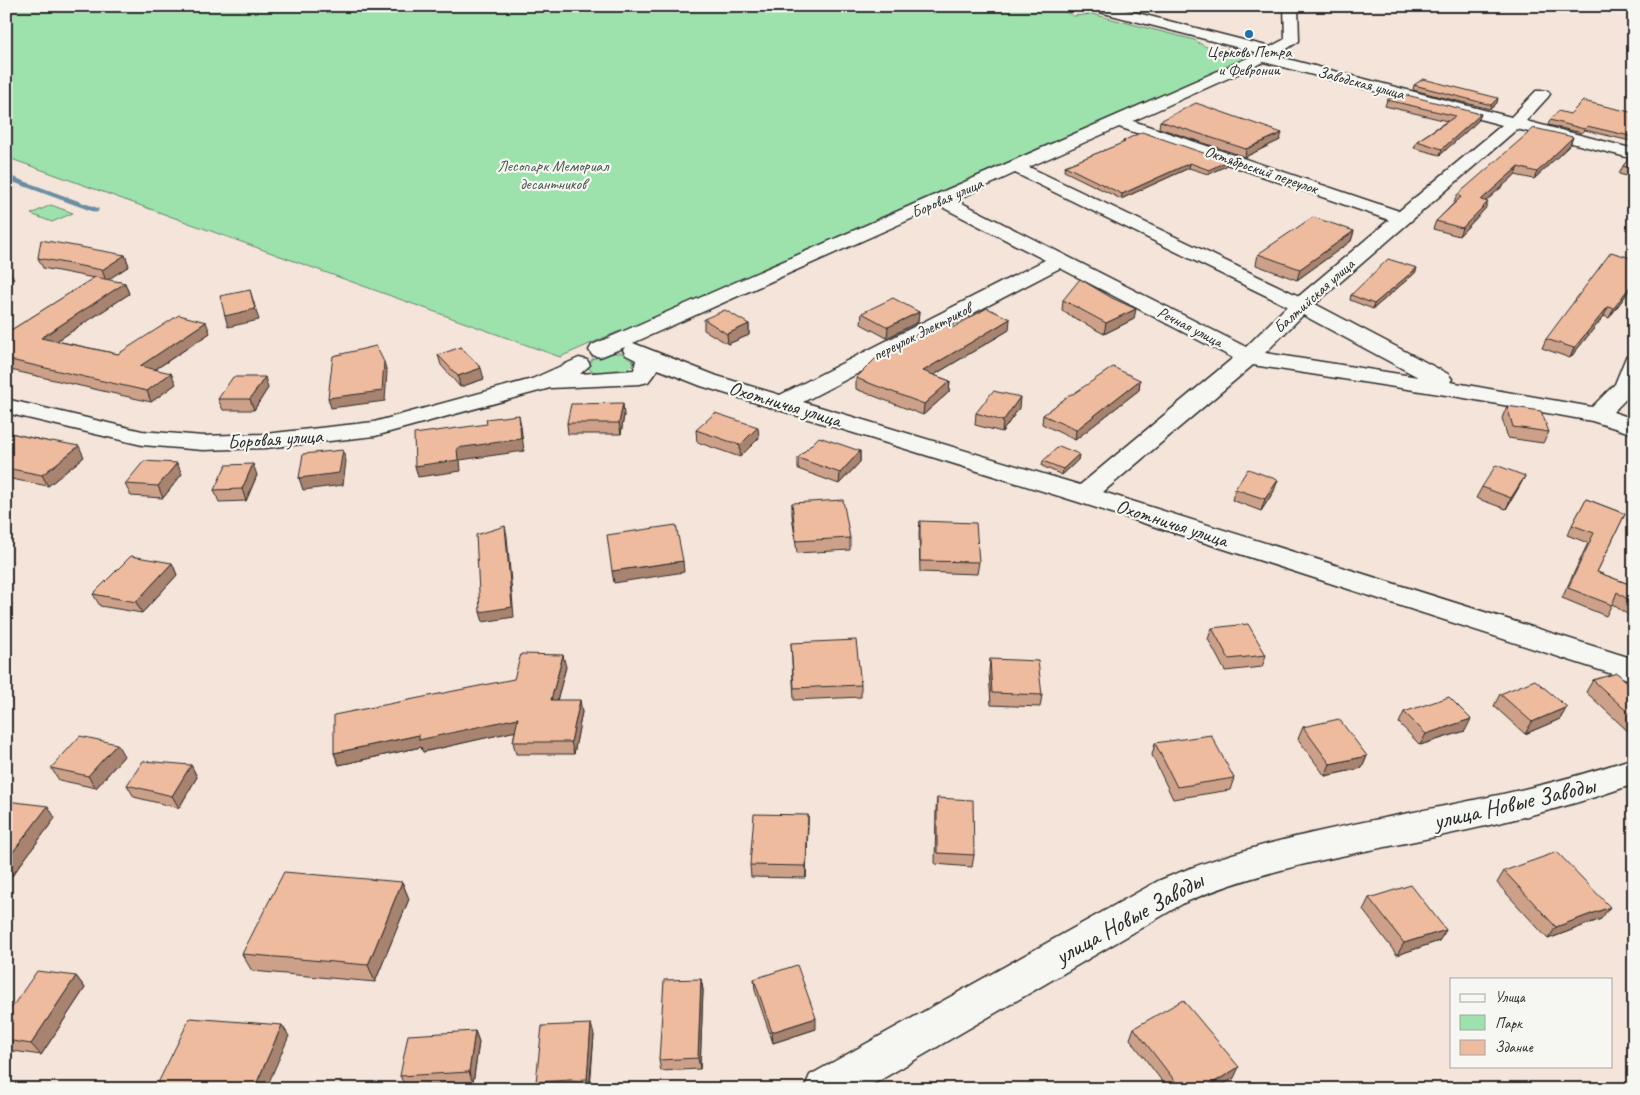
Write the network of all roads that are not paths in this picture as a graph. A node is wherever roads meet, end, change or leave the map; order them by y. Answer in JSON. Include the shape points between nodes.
{"nodes":[{"id":1,"x":1093,"y":6,"type":"edge"},
{"id":2,"x":1291,"y":6,"type":"edge"},
{"id":3,"x":1267,"y":55,"type":"junction"},
{"id":4,"x":1542,"y":94,"type":"dead end"},
{"id":5,"x":1118,"y":121,"type":"junction"},
{"id":6,"x":1514,"y":123,"type":"junction"},
{"id":7,"x":1634,"y":154,"type":"edge"},
{"id":8,"x":1016,"y":167,"type":"junction"},
{"id":9,"x":942,"y":200,"type":"junction"},
{"id":10,"x":1404,"y":219,"type":"junction"},
{"id":11,"x":1061,"y":260,"type":"junction"},
{"id":12,"x":1301,"y":306,"type":"junction"},
{"id":13,"x":639,"y":356,"type":"junction"},
{"id":14,"x":1248,"y":357,"type":"junction"},
{"id":15,"x":1634,"y":362,"type":"edge"},
{"id":16,"x":586,"y":372,"type":"junction"},
{"id":17,"x":1459,"y":390,"type":"junction"},
{"id":18,"x":782,"y":403,"type":"junction"},
{"id":19,"x":6,"y":406,"type":"edge"},
{"id":20,"x":1596,"y":415,"type":"junction"},
{"id":21,"x":1634,"y":427,"type":"edge"},
{"id":22,"x":1084,"y":495,"type":"junction"},
{"id":23,"x":1634,"y":670,"type":"edge"},
{"id":24,"x":1634,"y":771,"type":"edge"},
{"id":25,"x":825,"y":1089,"type":"edge"}],
"edges":[{"from":1,"to":3,"type":"street","name":"Заводская улица"},
{"from":2,"to":3,"type":"street","name":"Боровая улица","via":[[1292,41]]},
{"from":3,"to":5,"type":"street","name":"Боровая улица"},
{"from":3,"to":6,"type":"street","name":"Заводская улица"},
{"from":4,"to":6,"type":"street","name":"Балтийская улица"},
{"from":5,"to":8,"type":"street","name":"Боровая улица"},
{"from":5,"to":10,"type":"street","name":"Октябрьский переулок"},
{"from":6,"to":7,"type":"street","name":"Заводская улица"},
{"from":6,"to":10,"type":"street","name":"Балтийская улица"},
{"from":8,"to":9,"type":"street","name":"Боровая улица"},
{"from":8,"to":12,"type":"street","name":"Речная улица"},
{"from":9,"to":11,"type":"street","name":"Речная улица"},
{"from":9,"to":13,"type":"street","name":"Боровая улица"},
{"from":10,"to":12,"type":"street","name":"Балтийская улица"},
{"from":11,"to":14,"type":"street","name":"Речная улица"},
{"from":11,"to":18,"type":"street","name":"переулок Электриков"},
{"from":12,"to":14,"type":"street","name":"Балтийская улица"},
{"from":12,"to":17,"type":"street","name":"Речная улица"},
{"from":13,"to":16,"type":"street","name":"Боровая улица"},
{"from":13,"to":16,"type":"street","via":[[624,348],[600,350]]},
{"from":13,"to":18,"type":"street","name":"Охотничья улица"},
{"from":14,"to":17,"type":"street","name":"Речная улица"},
{"from":14,"to":22,"type":"street","name":"Балтийская улица"},
{"from":15,"to":20,"type":"street","via":[[1626,386]]},
{"from":16,"to":19,"type":"street","name":"Боровая улица","via":[[375,429],[265,441],[203,443],[142,438]]},
{"from":17,"to":20,"type":"street","name":"Речная улица"},
{"from":18,"to":22,"type":"street","name":"Охотничья улица"},
{"from":20,"to":21,"type":"street","name":"Речная улица"},
{"from":22,"to":23,"type":"street","name":"Охотничья улица"},
{"from":24,"to":25,"type":"street","name":"улица Новые Заводы","via":[[1583,789],[1297,849],[1210,874],[1171,892]]}]}
